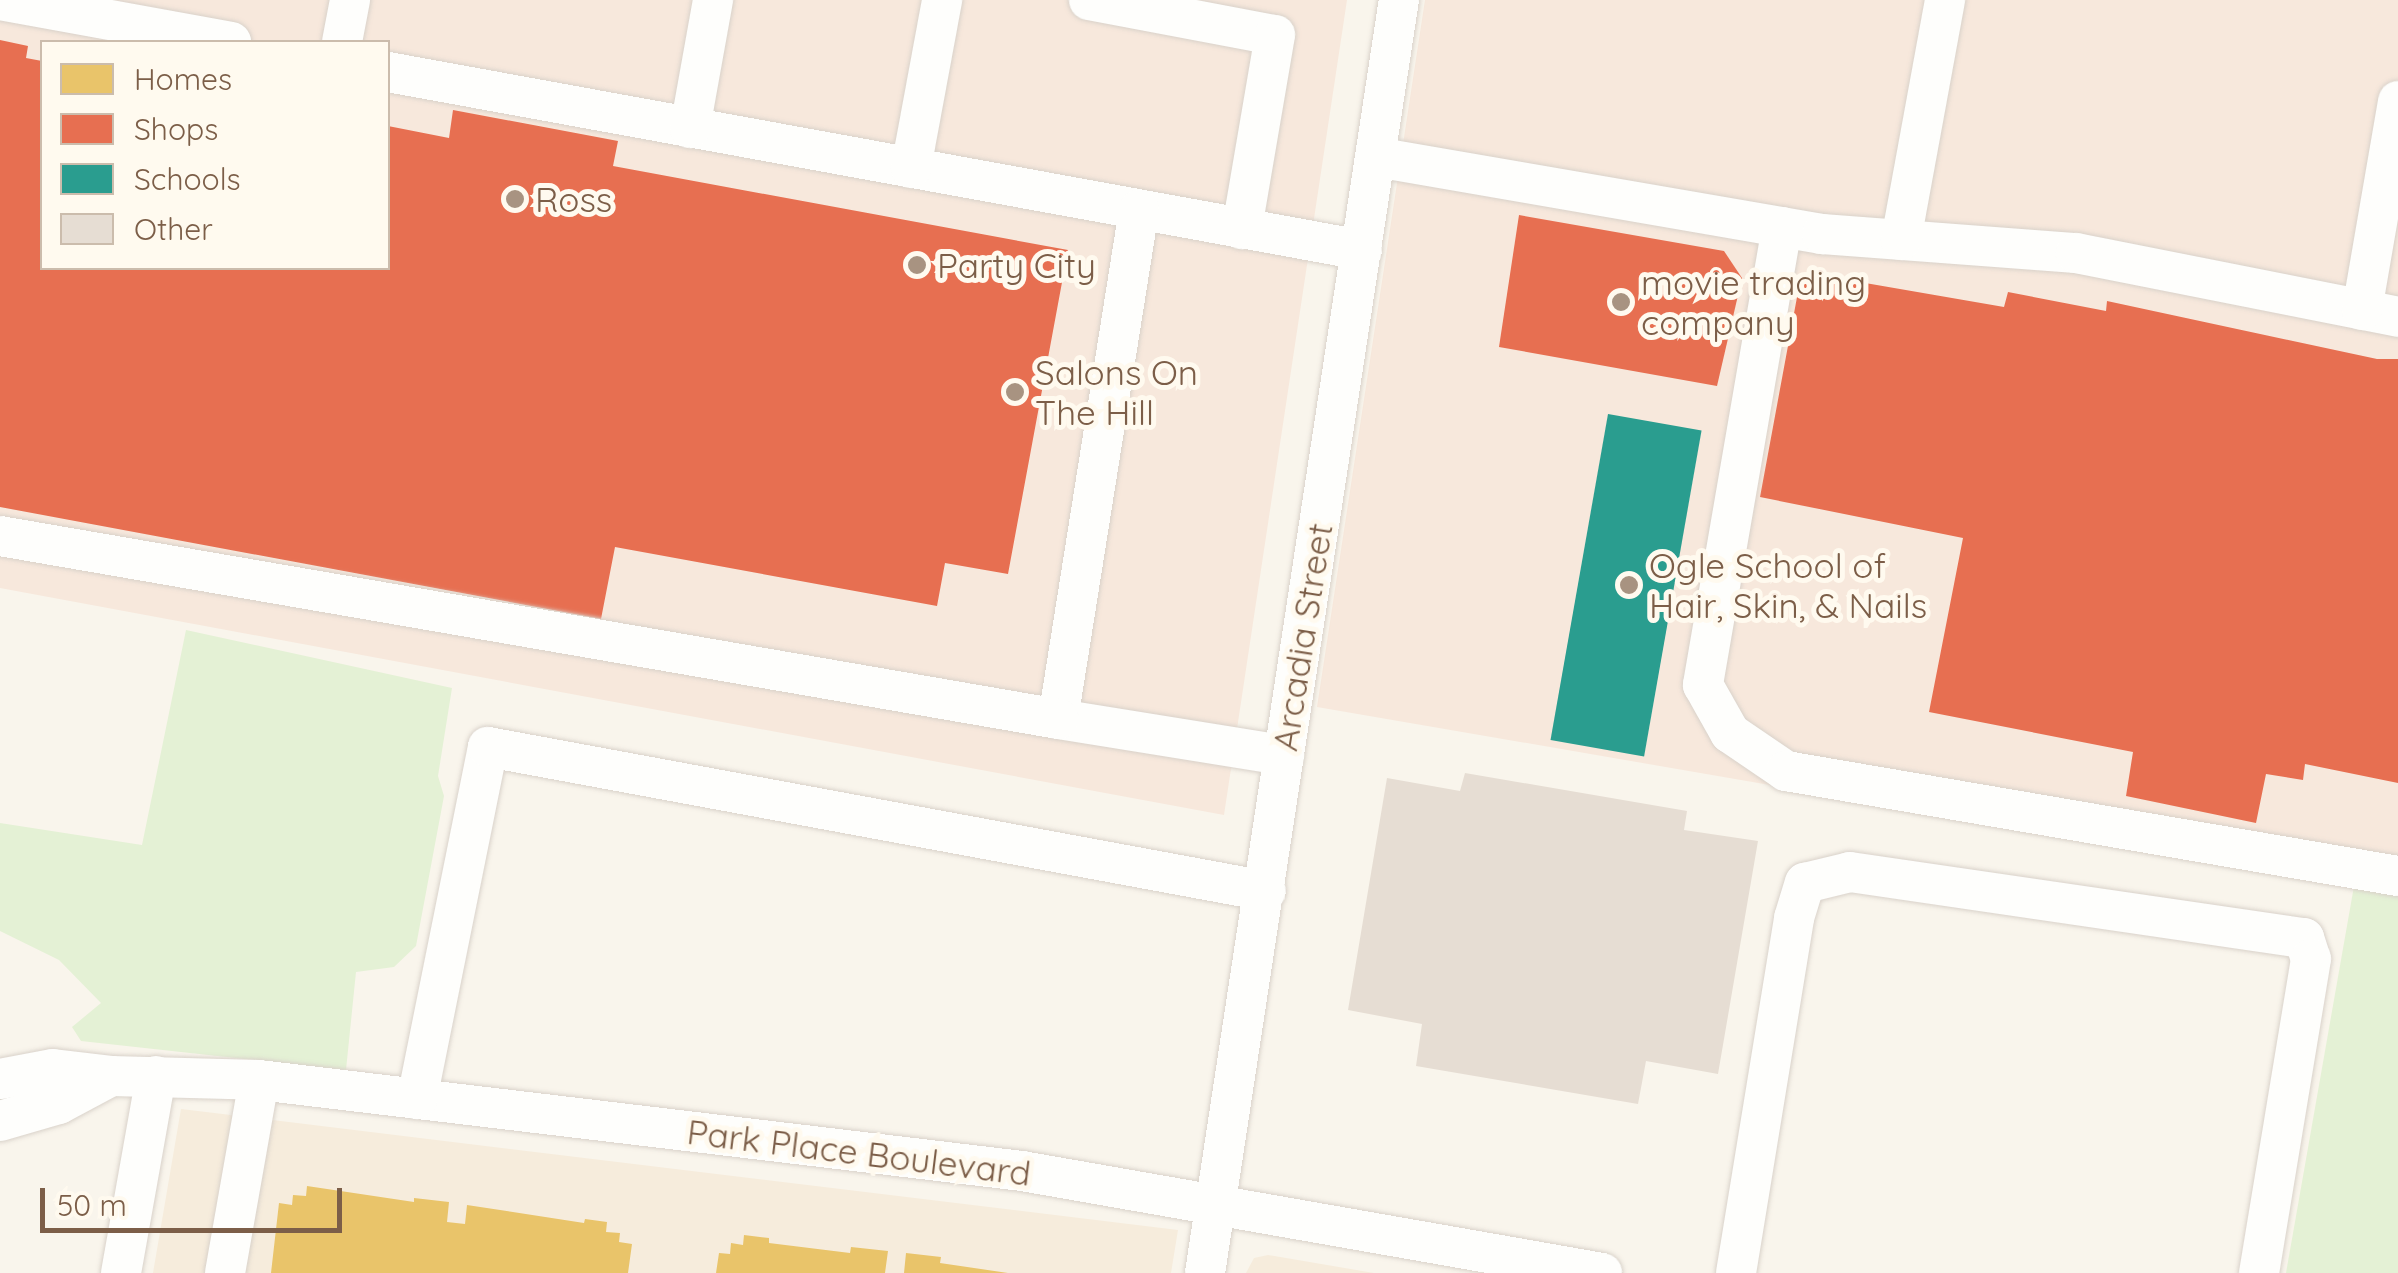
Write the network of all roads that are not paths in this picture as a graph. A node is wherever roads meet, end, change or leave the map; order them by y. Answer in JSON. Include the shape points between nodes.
{"nodes":[{"id":1,"x":0,"y":0,"type":"edge"},
{"id":2,"x":350,"y":0,"type":"edge"},
{"id":3,"x":713,"y":0,"type":"edge"},
{"id":4,"x":942,"y":0,"type":"edge"},
{"id":5,"x":1089,"y":0,"type":"edge"},
{"id":6,"x":1399,"y":0,"type":"edge"},
{"id":7,"x":1945,"y":0,"type":"edge"},
{"id":8,"x":219,"y":40,"type":"edge"},
{"id":9,"x":342,"y":40,"type":"edge"},
{"id":10,"x":390,"y":72,"type":"edge"},
{"id":11,"x":2398,"y":102,"type":"edge"},
{"id":12,"x":690,"y":128,"type":"junction"},
{"id":13,"x":1376,"y":158,"type":"junction"},
{"id":14,"x":911,"y":168,"type":"junction"},
{"id":15,"x":1139,"y":210,"type":"junction"},
{"id":16,"x":1782,"y":227,"type":"junction"},
{"id":17,"x":1242,"y":229,"type":"junction"},
{"id":18,"x":1901,"y":240,"type":"junction"},
{"id":19,"x":1362,"y":250,"type":"junction"},
{"id":20,"x":2380,"y":314,"type":"edge"},
{"id":21,"x":0,"y":536,"type":"edge"},
{"id":22,"x":1058,"y":719,"type":"junction"},
{"id":23,"x":1284,"y":755,"type":"junction"},
{"id":24,"x":2398,"y":876,"type":"edge"},
{"id":25,"x":1266,"y":891,"type":"junction"},
{"id":26,"x":156,"y":1076,"type":"junction"},
{"id":27,"x":0,"y":1079,"type":"edge"},
{"id":28,"x":259,"y":1080,"type":"junction"},
{"id":29,"x":56,"y":1087,"type":"junction"},
{"id":30,"x":417,"y":1099,"type":"junction"},
{"id":31,"x":0,"y":1121,"type":"edge"},
{"id":32,"x":1215,"y":1206,"type":"junction"},
{"id":33,"x":121,"y":1273,"type":"edge"},
{"id":34,"x":225,"y":1273,"type":"edge"},
{"id":35,"x":1205,"y":1273,"type":"edge"},
{"id":36,"x":1602,"y":1273,"type":"edge"},
{"id":37,"x":1736,"y":1273,"type":"edge"},
{"id":38,"x":2259,"y":1273,"type":"edge"}],
"edges":[{"from":1,"to":8,"type":"street"},
{"from":2,"to":9,"type":"street"},
{"from":3,"to":12,"type":"street"},
{"from":4,"to":14,"type":"street"},
{"from":5,"to":17,"type":"street","via":[[1274,35]]},
{"from":6,"to":13,"type":"street","name":"Arcadia Street"},
{"from":7,"to":18,"type":"street"},
{"from":10,"to":12,"type":"street"},
{"from":11,"to":20,"type":"street"},
{"from":12,"to":14,"type":"street"},
{"from":13,"to":16,"type":"street"},
{"from":13,"to":19,"type":"street","name":"Arcadia Street"},
{"from":14,"to":15,"type":"street"},
{"from":15,"to":17,"type":"street"},
{"from":15,"to":22,"type":"street"},
{"from":16,"to":18,"type":"street"},
{"from":16,"to":24,"type":"street","via":[[1703,685],[1730,732],[1786,771]]},
{"from":17,"to":19,"type":"street"},
{"from":18,"to":20,"type":"street","via":[[2076,253]]},
{"from":19,"to":23,"type":"street","name":"Arcadia Street"},
{"from":21,"to":22,"type":"street"},
{"from":22,"to":23,"type":"street"},
{"from":23,"to":25,"type":"street","name":"Arcadia Street"},
{"from":25,"to":30,"type":"street","via":[[488,747]]},
{"from":25,"to":32,"type":"street","name":"Arcadia Street"},
{"from":26,"to":28,"type":"street","name":"Park Place Boulevard"},
{"from":26,"to":29,"type":"street","name":"Park Place Boulevard"},
{"from":26,"to":33,"type":"street"},
{"from":27,"to":29,"type":"street","name":"Park Place Boulevard"},
{"from":28,"to":30,"type":"street","name":"Park Place Boulevard"},
{"from":28,"to":34,"type":"street"},
{"from":29,"to":31,"type":"street","name":"Park Place Boulevard"},
{"from":30,"to":32,"type":"street","name":"Park Place Boulevard","via":[[1022,1171]]},
{"from":32,"to":35,"type":"street","name":"Arcadia Street"},
{"from":32,"to":36,"type":"street","name":"Park Place Boulevard"},
{"from":37,"to":38,"type":"street","via":[[1794,918],[1805,883],[1850,872],[2304,938],[2311,960]]}]}
